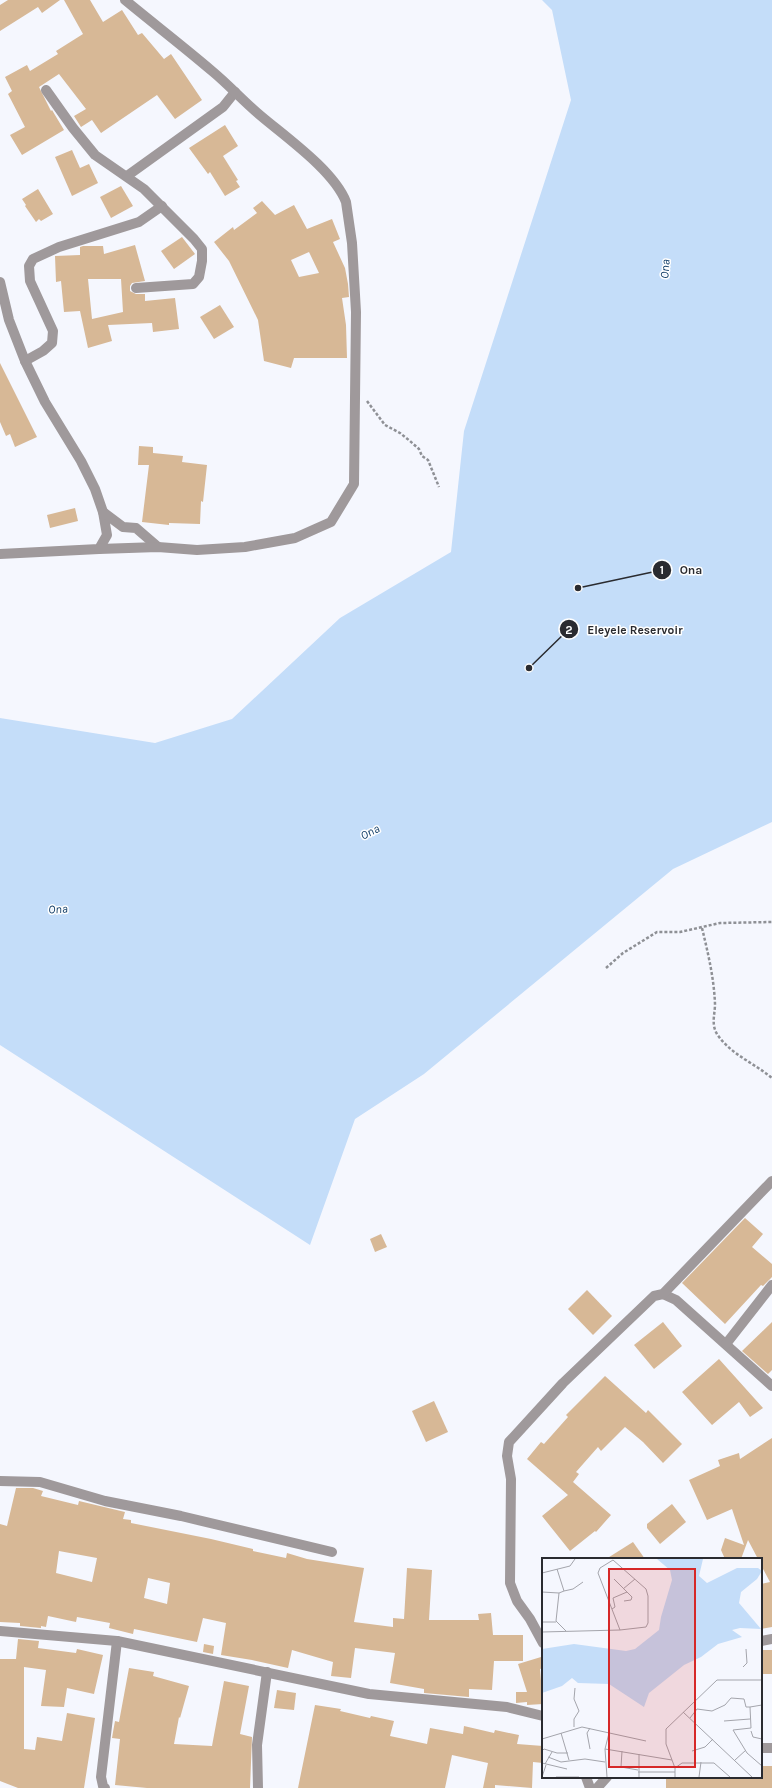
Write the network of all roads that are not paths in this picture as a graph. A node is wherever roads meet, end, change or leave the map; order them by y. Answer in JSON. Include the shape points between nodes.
{"nodes":[{"id":1,"x":125,"y":0,"type":"edge"},
{"id":2,"x":46,"y":90,"type":"dead end"},
{"id":3,"x":235,"y":92,"type":"junction"},
{"id":4,"x":127,"y":176,"type":"junction"},
{"id":5,"x":162,"y":206,"type":"junction"},
{"id":6,"x":0,"y":282,"type":"edge"},
{"id":7,"x":136,"y":288,"type":"dead end"},
{"id":8,"x":25,"y":361,"type":"junction"},
{"id":9,"x":103,"y":512,"type":"junction"},
{"id":10,"x":158,"y":547,"type":"junction"},
{"id":11,"x":99,"y":549,"type":"junction"},
{"id":12,"x":0,"y":554,"type":"edge"},
{"id":13,"x":772,"y":1181,"type":"edge"},
{"id":14,"x":772,"y":1285,"type":"edge"},
{"id":15,"x":662,"y":1294,"type":"junction"},
{"id":16,"x":726,"y":1344,"type":"junction"},
{"id":17,"x":772,"y":1386,"type":"edge"},
{"id":18,"x":0,"y":1481,"type":"edge"},
{"id":19,"x":332,"y":1552,"type":"dead end"},
{"id":20,"x":0,"y":1631,"type":"edge"},
{"id":21,"x":772,"y":1639,"type":"edge"},
{"id":22,"x":117,"y":1641,"type":"junction"},
{"id":23,"x":542,"y":1641,"type":"edge"},
{"id":24,"x":762,"y":1641,"type":"edge"},
{"id":25,"x":267,"y":1672,"type":"junction"},
{"id":26,"x":542,"y":1716,"type":"edge"},
{"id":27,"x":586,"y":1778,"type":"edge"},
{"id":28,"x":606,"y":1778,"type":"edge"},
{"id":29,"x":105,"y":1788,"type":"edge"},
{"id":30,"x":258,"y":1788,"type":"edge"},
{"id":31,"x":590,"y":1788,"type":"edge"},
{"id":32,"x":597,"y":1788,"type":"edge"}],
"edges":[{"from":1,"to":3,"type":"street","via":[[212,70]]},
{"from":2,"to":4,"type":"street","via":[[95,155]]},
{"from":3,"to":4,"type":"street","via":[[223,106]]},
{"from":3,"to":10,"type":"street","via":[[335,182],[346,202],[354,269],[354,484],[331,522],[295,538],[245,547],[197,550]]},
{"from":4,"to":5,"type":"street"},
{"from":5,"to":7,"type":"street","via":[[202,249],[199,277],[193,284]]},
{"from":5,"to":8,"type":"street","via":[[139,222],[59,247],[33,259],[28,266],[30,281],[53,331],[52,343]]},
{"from":6,"to":8,"type":"street","via":[[9,320]]},
{"from":8,"to":9,"type":"street","via":[[45,402],[81,461]]},
{"from":9,"to":10,"type":"street","via":[[123,526],[136,528]]},
{"from":9,"to":11,"type":"street","via":[[107,535]]},
{"from":10,"to":11,"type":"street"},
{"from":11,"to":12,"type":"street"},
{"from":13,"to":15,"type":"street"},
{"from":14,"to":16,"type":"street"},
{"from":15,"to":16,"type":"street","via":[[676,1300]]},
{"from":15,"to":23,"type":"street","via":[[654,1296],[563,1383],[509,1442],[507,1456],[511,1479],[510,1583],[517,1601]]},
{"from":16,"to":17,"type":"street"},
{"from":18,"to":19,"type":"street","via":[[40,1482],[105,1502],[181,1516]]},
{"from":20,"to":22,"type":"street"},
{"from":21,"to":24,"type":"street"},
{"from":22,"to":25,"type":"street"},
{"from":22,"to":29,"type":"street","via":[[101,1777]]},
{"from":25,"to":26,"type":"street","via":[[369,1694],[507,1707]]},
{"from":25,"to":30,"type":"street","via":[[257,1745]]},
{"from":27,"to":31,"type":"street"},
{"from":28,"to":32,"type":"street"}]}
